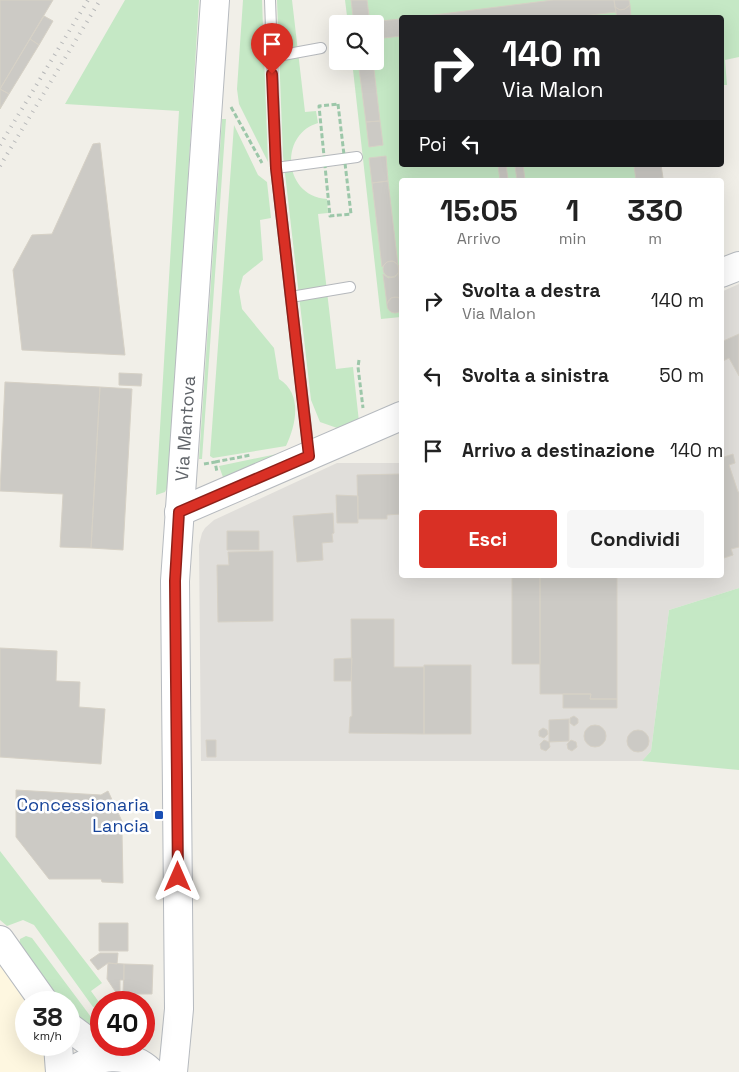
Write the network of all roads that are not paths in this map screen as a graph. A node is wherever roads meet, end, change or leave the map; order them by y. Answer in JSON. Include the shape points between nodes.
{"nodes":[{"id":1,"x":215,"y":0,"type":"edge"},
{"id":2,"x":270,"y":0,"type":"edge"},
{"id":3,"x":321,"y":48,"type":"dead end"},
{"id":4,"x":272,"y":56,"type":"junction"},
{"id":5,"x":357,"y":157,"type":"dead end"},
{"id":6,"x":276,"y":168,"type":"junction"},
{"id":7,"x":739,"y":266,"type":"edge"},
{"id":8,"x":724,"y":273,"type":"edge"},
{"id":9,"x":350,"y":287,"type":"dead end"},
{"id":10,"x":291,"y":297,"type":"junction"},
{"id":11,"x":399,"y":417,"type":"edge"},
{"id":12,"x":309,"y":456,"type":"junction"},
{"id":13,"x":179,"y":512,"type":"junction"},
{"id":14,"x":0,"y":940,"type":"edge"},
{"id":15,"x":36,"y":991,"type":"edge"},
{"id":16,"x":179,"y":1009,"type":"junction"},
{"id":17,"x":80,"y":1035,"type":"edge"},
{"id":18,"x":59,"y":1056,"type":"edge"},
{"id":19,"x":116,"y":1058,"type":"junction"},
{"id":20,"x":60,"y":1072,"type":"edge"},
{"id":21,"x":71,"y":1072,"type":"edge"},
{"id":22,"x":151,"y":1072,"type":"edge"},
{"id":23,"x":172,"y":1072,"type":"edge"}],
"edges":[{"from":1,"to":13,"type":"street","name":"Via Mantova"},
{"from":2,"to":4,"type":"lane"},
{"from":3,"to":4,"type":"lane"},
{"from":4,"to":6,"type":"lane"},
{"from":5,"to":6,"type":"lane"},
{"from":6,"to":10,"type":"lane"},
{"from":7,"to":8,"type":"street"},
{"from":9,"to":10,"type":"lane"},
{"from":10,"to":12,"type":"lane"},
{"from":11,"to":12,"type":"street"},
{"from":12,"to":13,"type":"street"},
{"from":13,"to":16,"type":"street","name":"Via Mantova","via":[[175,581]]},
{"from":14,"to":15,"type":"street"},
{"from":16,"to":19,"type":"street","name":"Via Mantova","via":[[171,1028],[149,1049]]},
{"from":16,"to":23,"type":"street","name":"Via Mantova"},
{"from":17,"to":19,"type":"street"},
{"from":18,"to":20,"type":"street"},
{"from":19,"to":21,"type":"street","name":"Via Mantova","via":[[95,1059]]},
{"from":19,"to":22,"type":"street","via":[[137,1062]]}]}
